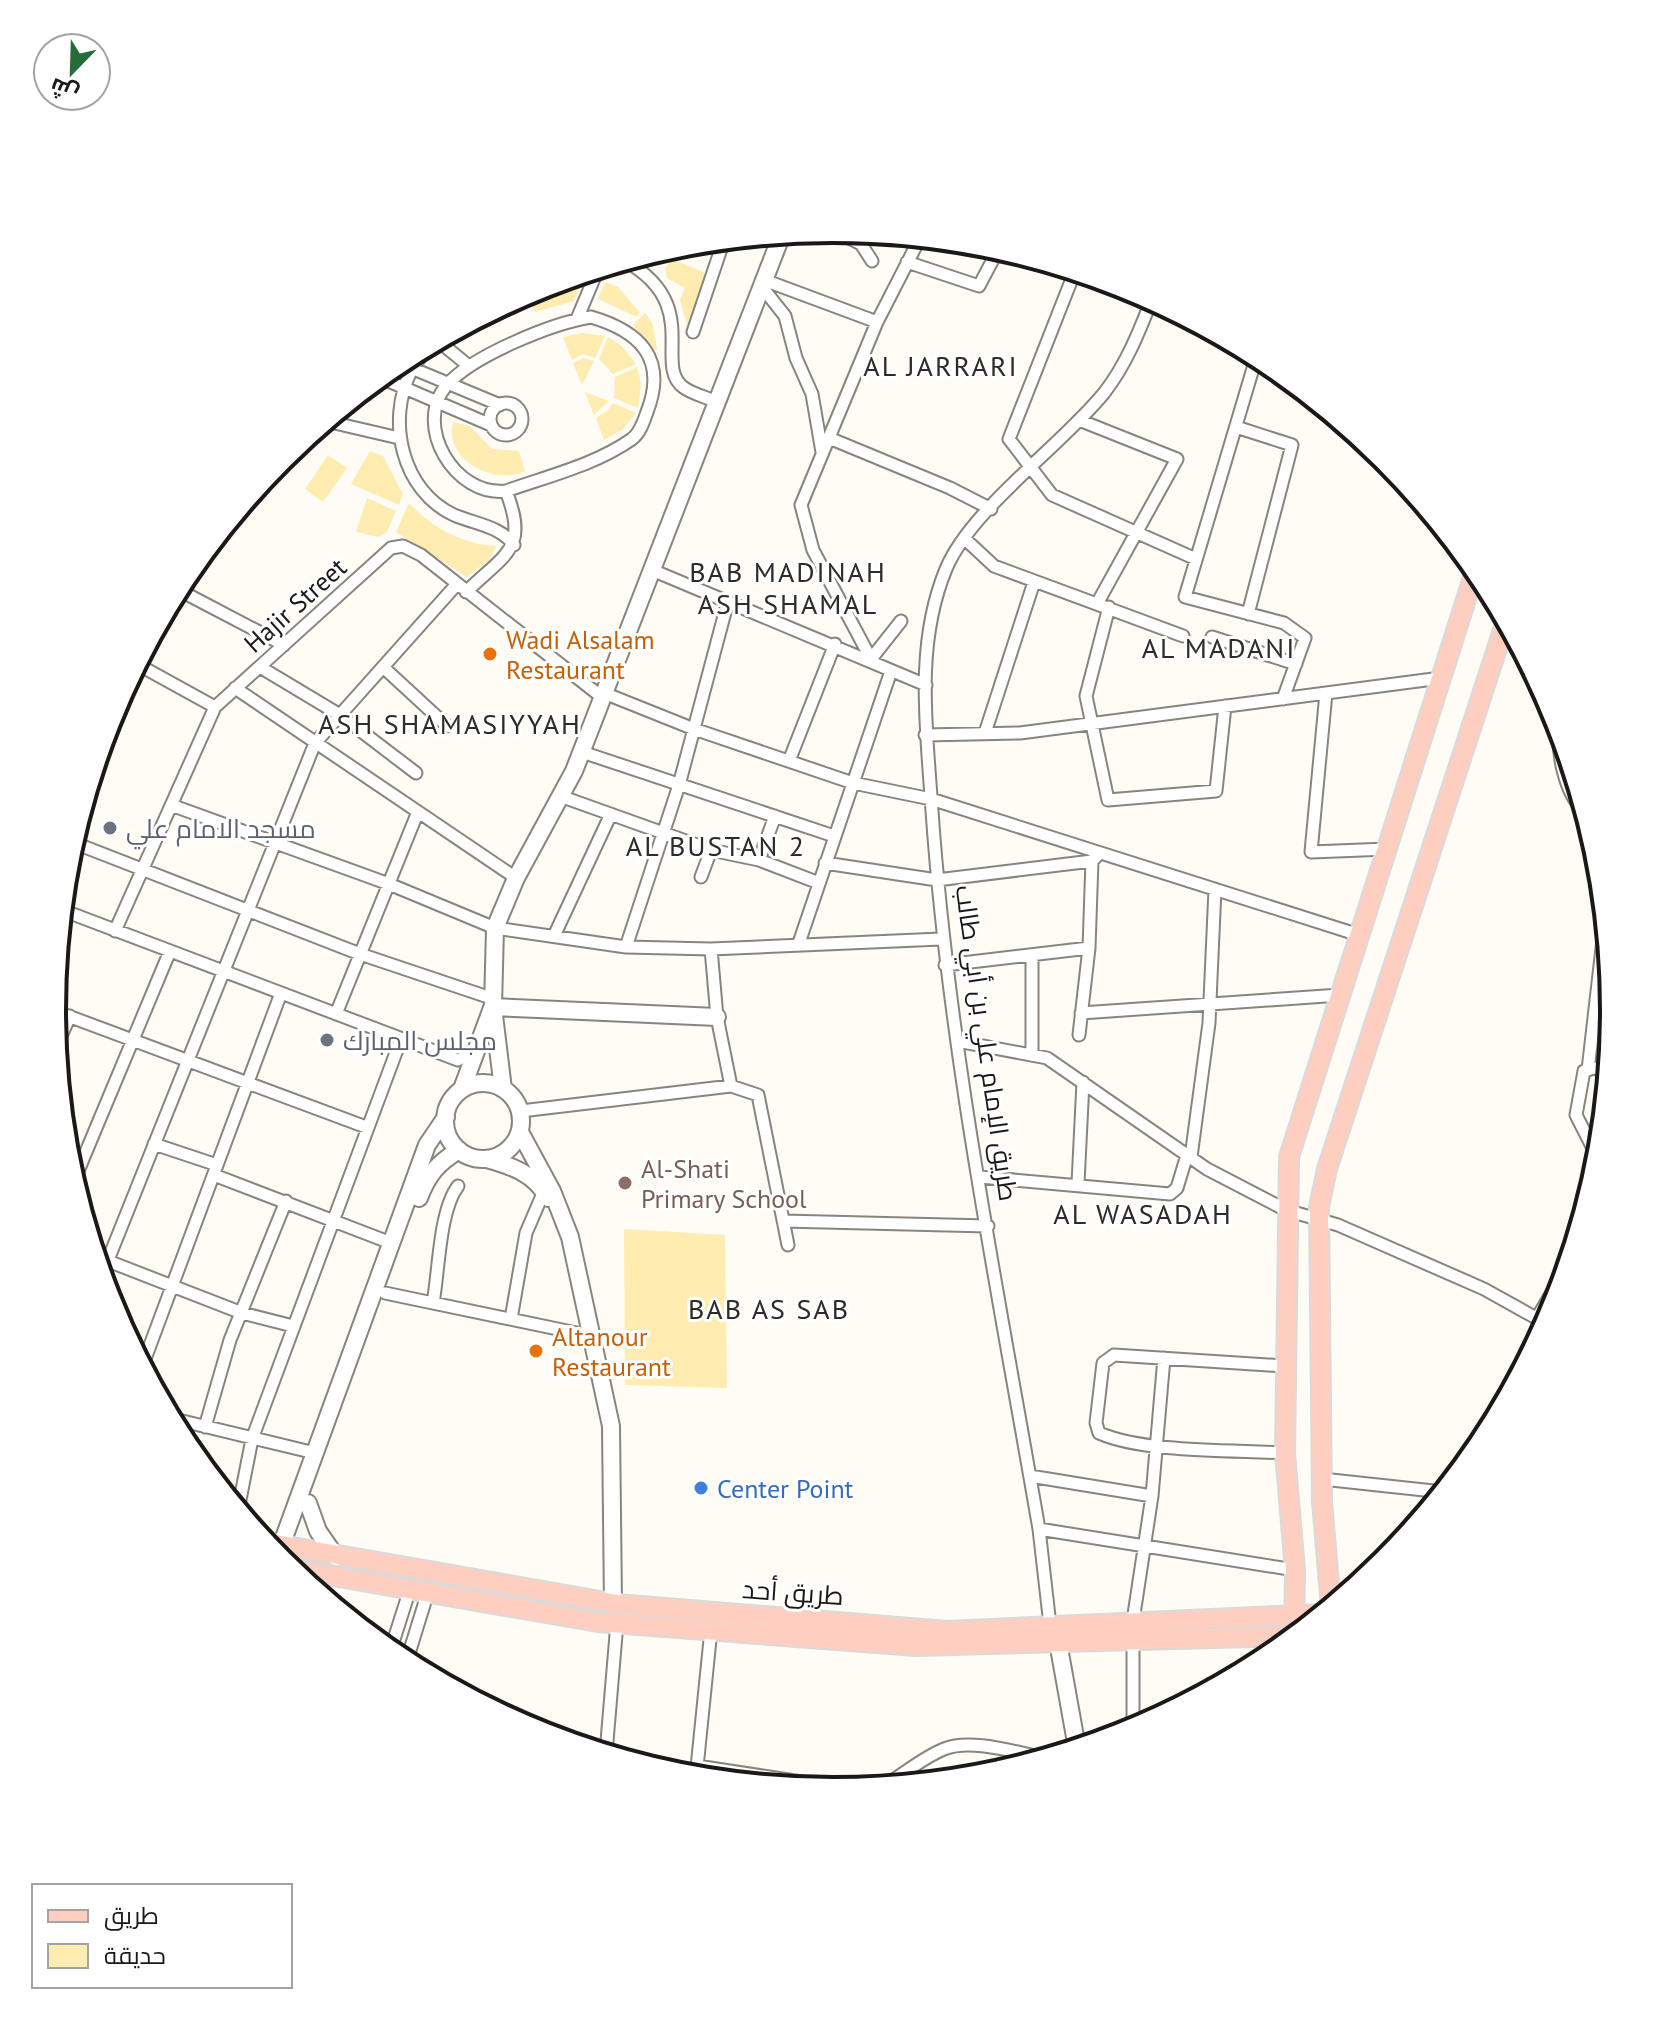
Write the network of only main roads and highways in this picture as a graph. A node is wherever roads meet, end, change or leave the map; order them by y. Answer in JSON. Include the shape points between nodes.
{"nodes":[{"id":1,"x":1471,"y":584,"type":"edge"},
{"id":2,"x":1507,"y":646,"type":"edge"},
{"id":3,"x":287,"y":1547,"type":"edge"},
{"id":4,"x":312,"y":1572,"type":"edge"},
{"id":5,"x":1330,"y":1594,"type":"edge"},
{"id":6,"x":1304,"y":1615,"type":"edge"},
{"id":7,"x":1296,"y":1616,"type":"junction"},
{"id":8,"x":1295,"y":1622,"type":"edge"},
{"id":9,"x":1054,"y":1633,"type":"junction"},
{"id":10,"x":1275,"y":1637,"type":"edge"}],
"edges":[{"from":1,"to":7,"type":"main road","via":[[1289,1157],[1285,1453]]},
{"from":2,"to":5,"type":"main road","via":[[1327,1169],[1319,1219],[1322,1479]]},
{"from":3,"to":9,"type":"main road","name":"طريق أحد","via":[[613,1604],[947,1631]]},
{"from":4,"to":9,"type":"main road","name":"طريق أحد","via":[[617,1623],[946,1648]]},
{"from":6,"to":7,"type":"main road","name":"طريق أحد"},
{"from":7,"to":8,"type":"main road"},
{"from":7,"to":9,"type":"main road","name":"طريق أحد","via":[[1133,1621]]},
{"from":9,"to":10,"type":"main road","name":"طريق أحد","via":[[1130,1642]]}]}
